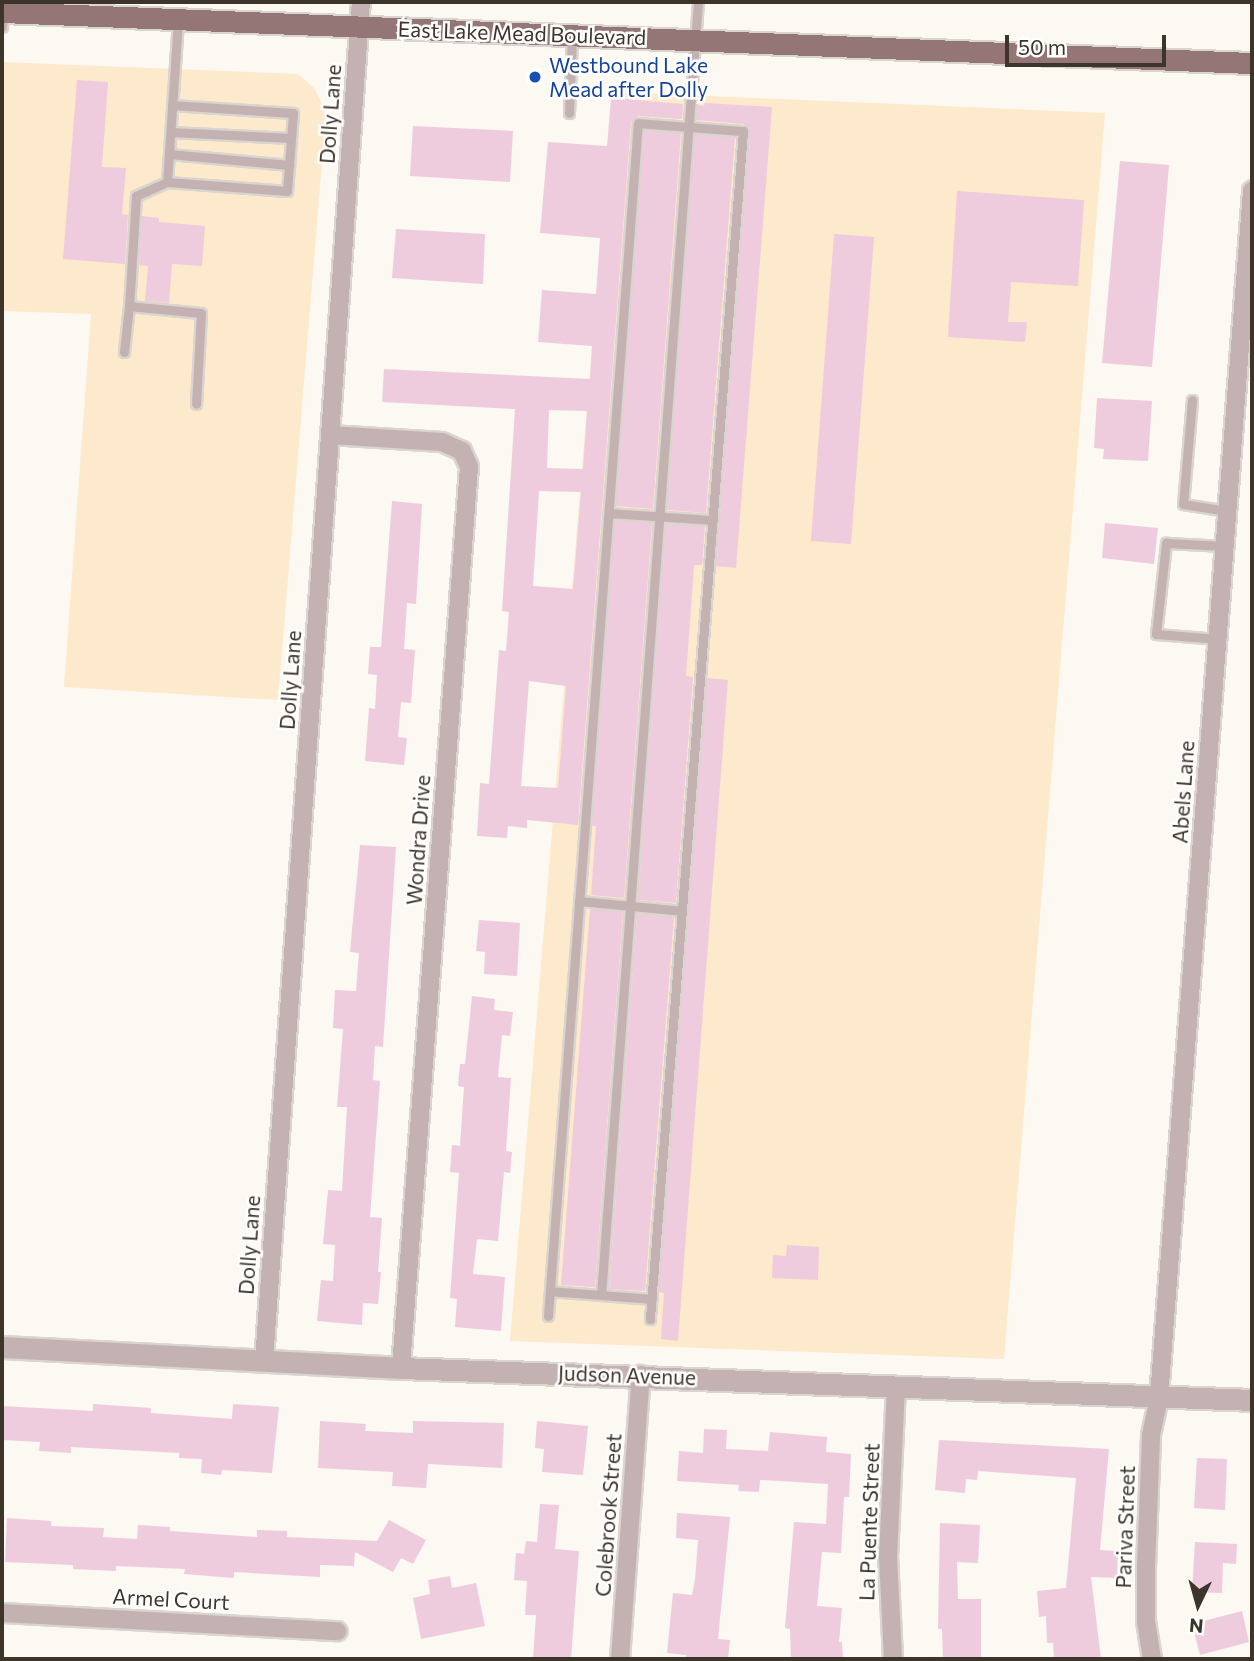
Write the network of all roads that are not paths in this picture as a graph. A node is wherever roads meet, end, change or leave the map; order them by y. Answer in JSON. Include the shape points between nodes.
{"nodes":[{"id":1,"x":360,"y":2,"type":"edge"},
{"id":2,"x":698,"y":2,"type":"edge"},
{"id":3,"x":2,"y":12,"type":"edge"},
{"id":4,"x":178,"y":19,"type":"junction"},
{"id":5,"x":2,"y":27,"type":"edge"},
{"id":6,"x":359,"y":27,"type":"junction"},
{"id":7,"x":572,"y":35,"type":"junction"},
{"id":8,"x":695,"y":40,"type":"junction"},
{"id":9,"x":1252,"y":63,"type":"edge"},
{"id":10,"x":172,"y":105,"type":"junction"},
{"id":11,"x":569,"y":113,"type":"dead end"},
{"id":12,"x":689,"y":127,"type":"junction"},
{"id":13,"x":170,"y":132,"type":"junction"},
{"id":14,"x":291,"y":138,"type":"junction"},
{"id":15,"x":169,"y":154,"type":"junction"},
{"id":16,"x":289,"y":164,"type":"junction"},
{"id":17,"x":167,"y":182,"type":"junction"},
{"id":18,"x":1252,"y":191,"type":"edge"},
{"id":19,"x":129,"y":306,"type":"junction"},
{"id":20,"x":124,"y":352,"type":"dead end"},
{"id":21,"x":1192,"y":400,"type":"dead end"},
{"id":22,"x":196,"y":404,"type":"dead end"},
{"id":23,"x":330,"y":435,"type":"junction"},
{"id":24,"x":1227,"y":511,"type":"junction"},
{"id":25,"x":609,"y":513,"type":"junction"},
{"id":26,"x":660,"y":517,"type":"junction"},
{"id":27,"x":713,"y":520,"type":"junction"},
{"id":28,"x":1225,"y":546,"type":"junction"},
{"id":29,"x":1218,"y":639,"type":"junction"},
{"id":30,"x":579,"y":901,"type":"junction"},
{"id":31,"x":631,"y":906,"type":"junction"},
{"id":32,"x":682,"y":911,"type":"junction"},
{"id":33,"x":550,"y":1291,"type":"junction"},
{"id":34,"x":601,"y":1295,"type":"junction"},
{"id":35,"x":652,"y":1299,"type":"junction"},
{"id":36,"x":548,"y":1316,"type":"dead end"},
{"id":37,"x":650,"y":1319,"type":"dead end"},
{"id":38,"x":2,"y":1346,"type":"edge"},
{"id":39,"x":264,"y":1361,"type":"junction"},
{"id":40,"x":401,"y":1368,"type":"junction"},
{"id":41,"x":641,"y":1375,"type":"junction"},
{"id":42,"x":896,"y":1386,"type":"junction"},
{"id":43,"x":1159,"y":1398,"type":"junction"},
{"id":44,"x":1252,"y":1400,"type":"edge"},
{"id":45,"x":2,"y":1613,"type":"edge"},
{"id":46,"x":338,"y":1631,"type":"dead end"},
{"id":47,"x":620,"y":1659,"type":"edge"},
{"id":48,"x":893,"y":1659,"type":"edge"},
{"id":49,"x":1152,"y":1659,"type":"edge"}],
"edges":[{"from":1,"to":6,"type":"street","name":"Dolly Lane"},
{"from":2,"to":8,"type":"lane"},
{"from":3,"to":4,"type":"main road","name":"East Lake Mead Boulevard"},
{"from":3,"to":5,"type":"lane"},
{"from":4,"to":6,"type":"main road","name":"East Lake Mead Boulevard"},
{"from":4,"to":10,"type":"lane"},
{"from":6,"to":7,"type":"main road","name":"East Lake Mead Boulevard"},
{"from":6,"to":23,"type":"street","name":"Dolly Lane"},
{"from":7,"to":8,"type":"main road","name":"East Lake Mead Boulevard"},
{"from":7,"to":11,"type":"lane"},
{"from":8,"to":9,"type":"main road","name":"East Lake Mead Boulevard"},
{"from":8,"to":12,"type":"lane"},
{"from":10,"to":13,"type":"lane"},
{"from":10,"to":14,"type":"lane","via":[[293,113]]},
{"from":12,"to":25,"type":"lane","via":[[638,123]]},
{"from":12,"to":26,"type":"lane"},
{"from":12,"to":27,"type":"lane","via":[[743,131]]},
{"from":13,"to":14,"type":"lane"},
{"from":13,"to":15,"type":"lane"},
{"from":14,"to":16,"type":"lane"},
{"from":15,"to":16,"type":"lane"},
{"from":15,"to":17,"type":"lane"},
{"from":16,"to":17,"type":"lane","via":[[287,191]]},
{"from":17,"to":19,"type":"lane","via":[[136,196]]},
{"from":18,"to":24,"type":"street","name":"Abels Lane"},
{"from":19,"to":20,"type":"lane"},
{"from":19,"to":22,"type":"lane","via":[[201,313]]},
{"from":21,"to":24,"type":"lane","via":[[1182,504]]},
{"from":23,"to":39,"type":"street","name":"Dolly Lane"},
{"from":23,"to":40,"type":"street","name":"Wondra Drive","via":[[442,442],[462,451],[468,467]]},
{"from":24,"to":28,"type":"street","name":"Abels Lane"},
{"from":25,"to":26,"type":"lane"},
{"from":25,"to":30,"type":"lane"},
{"from":26,"to":27,"type":"lane"},
{"from":26,"to":31,"type":"lane"},
{"from":27,"to":32,"type":"lane"},
{"from":28,"to":29,"type":"street","name":"Abels Lane"},
{"from":28,"to":29,"type":"lane","via":[[1166,543],[1156,634]]},
{"from":29,"to":43,"type":"street","name":"Abels Lane"},
{"from":30,"to":31,"type":"lane"},
{"from":30,"to":33,"type":"lane"},
{"from":31,"to":32,"type":"lane"},
{"from":31,"to":34,"type":"lane"},
{"from":32,"to":35,"type":"lane"},
{"from":33,"to":34,"type":"lane"},
{"from":33,"to":36,"type":"lane"},
{"from":34,"to":35,"type":"lane"},
{"from":35,"to":37,"type":"lane"},
{"from":38,"to":39,"type":"street","name":"Judson Avenue"},
{"from":39,"to":40,"type":"street","name":"Judson Avenue"},
{"from":40,"to":41,"type":"street","name":"Judson Avenue"},
{"from":41,"to":42,"type":"street","name":"Judson Avenue"},
{"from":41,"to":47,"type":"street","name":"Colebrook Street"},
{"from":42,"to":43,"type":"street","name":"Judson Avenue"},
{"from":42,"to":48,"type":"street","name":"La Puente Street","via":[[888,1557]]},
{"from":43,"to":44,"type":"street","name":"Judson Avenue"},
{"from":43,"to":49,"type":"street","name":"Pariva Street","via":[[1151,1435],[1146,1567],[1146,1622]]},
{"from":45,"to":46,"type":"street","name":"Armel Court"}]}
